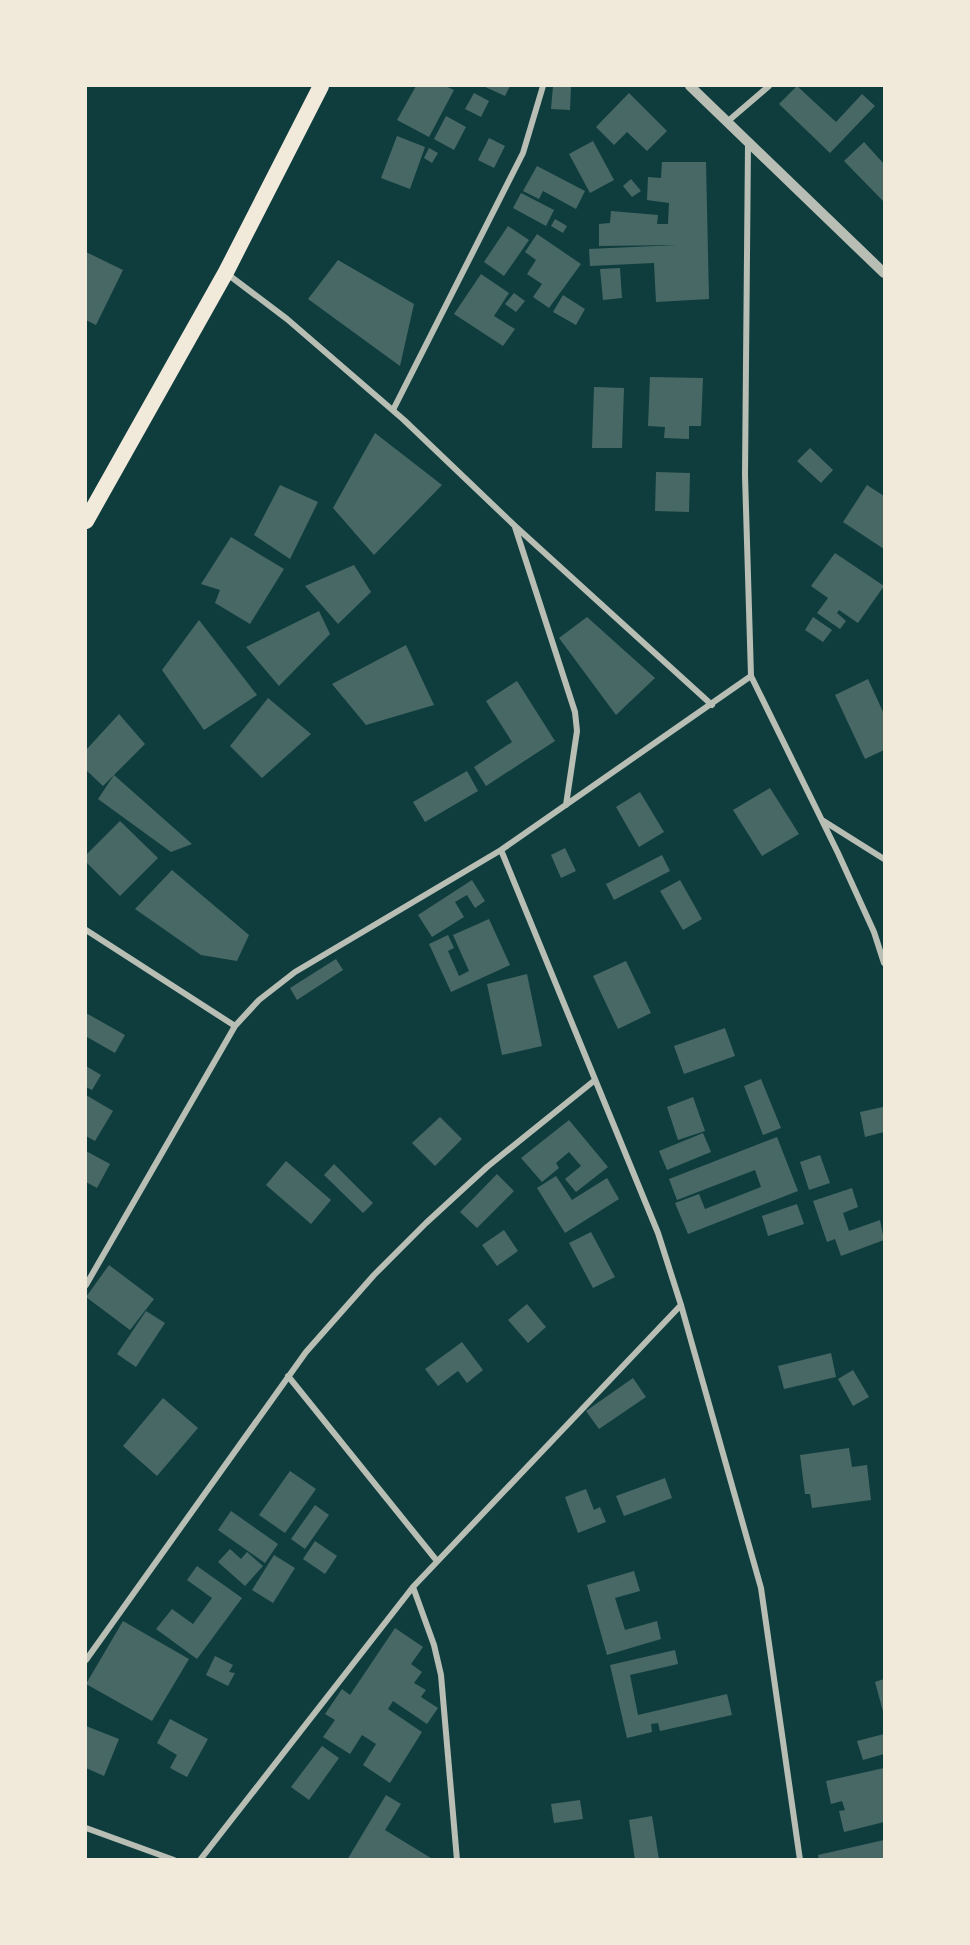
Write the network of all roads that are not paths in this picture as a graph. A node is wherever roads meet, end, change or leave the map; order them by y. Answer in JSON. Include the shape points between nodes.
{"nodes":[{"id":1,"x":321,"y":86,"type":"edge"},
{"id":2,"x":543,"y":86,"type":"edge"},
{"id":3,"x":690,"y":86,"type":"edge"},
{"id":4,"x":769,"y":86,"type":"edge"},
{"id":5,"x":726,"y":122,"type":"junction"},
{"id":6,"x":748,"y":144,"type":"junction"},
{"id":7,"x":226,"y":272,"type":"junction"},
{"id":8,"x":885,"y":273,"type":"edge"},
{"id":9,"x":393,"y":410,"type":"junction"},
{"id":10,"x":86,"y":521,"type":"edge"},
{"id":11,"x":515,"y":526,"type":"junction"},
{"id":12,"x":751,"y":676,"type":"junction"},
{"id":13,"x":712,"y":705,"type":"junction"},
{"id":14,"x":566,"y":805,"type":"junction"},
{"id":15,"x":821,"y":819,"type":"junction"},
{"id":16,"x":501,"y":850,"type":"junction"},
{"id":17,"x":885,"y":859,"type":"edge"},
{"id":18,"x":86,"y":930,"type":"edge"},
{"id":19,"x":885,"y":963,"type":"edge"},
{"id":20,"x":235,"y":1026,"type":"junction"},
{"id":21,"x":595,"y":1080,"type":"junction"},
{"id":22,"x":86,"y":1285,"type":"edge"},
{"id":23,"x":681,"y":1305,"type":"junction"},
{"id":24,"x":288,"y":1376,"type":"junction"},
{"id":25,"x":437,"y":1561,"type":"junction"},
{"id":26,"x":413,"y":1587,"type":"junction"},
{"id":27,"x":86,"y":1660,"type":"edge"},
{"id":28,"x":86,"y":1828,"type":"edge"},
{"id":29,"x":174,"y":1860,"type":"edge"},
{"id":30,"x":200,"y":1860,"type":"edge"},
{"id":31,"x":457,"y":1860,"type":"edge"},
{"id":32,"x":800,"y":1860,"type":"edge"}],
"edges":[{"from":1,"to":7,"type":"highway"},
{"from":2,"to":9,"type":"street","via":[[523,153]]},
{"from":3,"to":5,"type":"street"},
{"from":4,"to":5,"type":"street"},
{"from":5,"to":6,"type":"street"},
{"from":6,"to":8,"type":"street"},
{"from":6,"to":12,"type":"street","via":[[745,475]]},
{"from":7,"to":9,"type":"street"},
{"from":7,"to":10,"type":"highway"},
{"from":9,"to":11,"type":"street"},
{"from":11,"to":13,"type":"street"},
{"from":11,"to":14,"type":"street","via":[[575,712],[577,731]]},
{"from":12,"to":13,"type":"street"},
{"from":12,"to":15,"type":"street"},
{"from":13,"to":14,"type":"street"},
{"from":14,"to":16,"type":"street"},
{"from":15,"to":17,"type":"street"},
{"from":15,"to":19,"type":"street"},
{"from":16,"to":20,"type":"street","via":[[295,972],[259,1000]]},
{"from":16,"to":21,"type":"street"},
{"from":18,"to":20,"type":"street"},
{"from":20,"to":22,"type":"street"},
{"from":21,"to":23,"type":"street","via":[[658,1233]]},
{"from":21,"to":24,"type":"street","via":[[487,1167],[426,1223],[374,1275]]},
{"from":23,"to":25,"type":"street"},
{"from":23,"to":32,"type":"street","via":[[761,1588]]},
{"from":24,"to":25,"type":"street"},
{"from":24,"to":27,"type":"street"},
{"from":25,"to":26,"type":"street"},
{"from":26,"to":30,"type":"street"},
{"from":26,"to":31,"type":"street","via":[[441,1675]]},
{"from":28,"to":29,"type":"street"}]}
